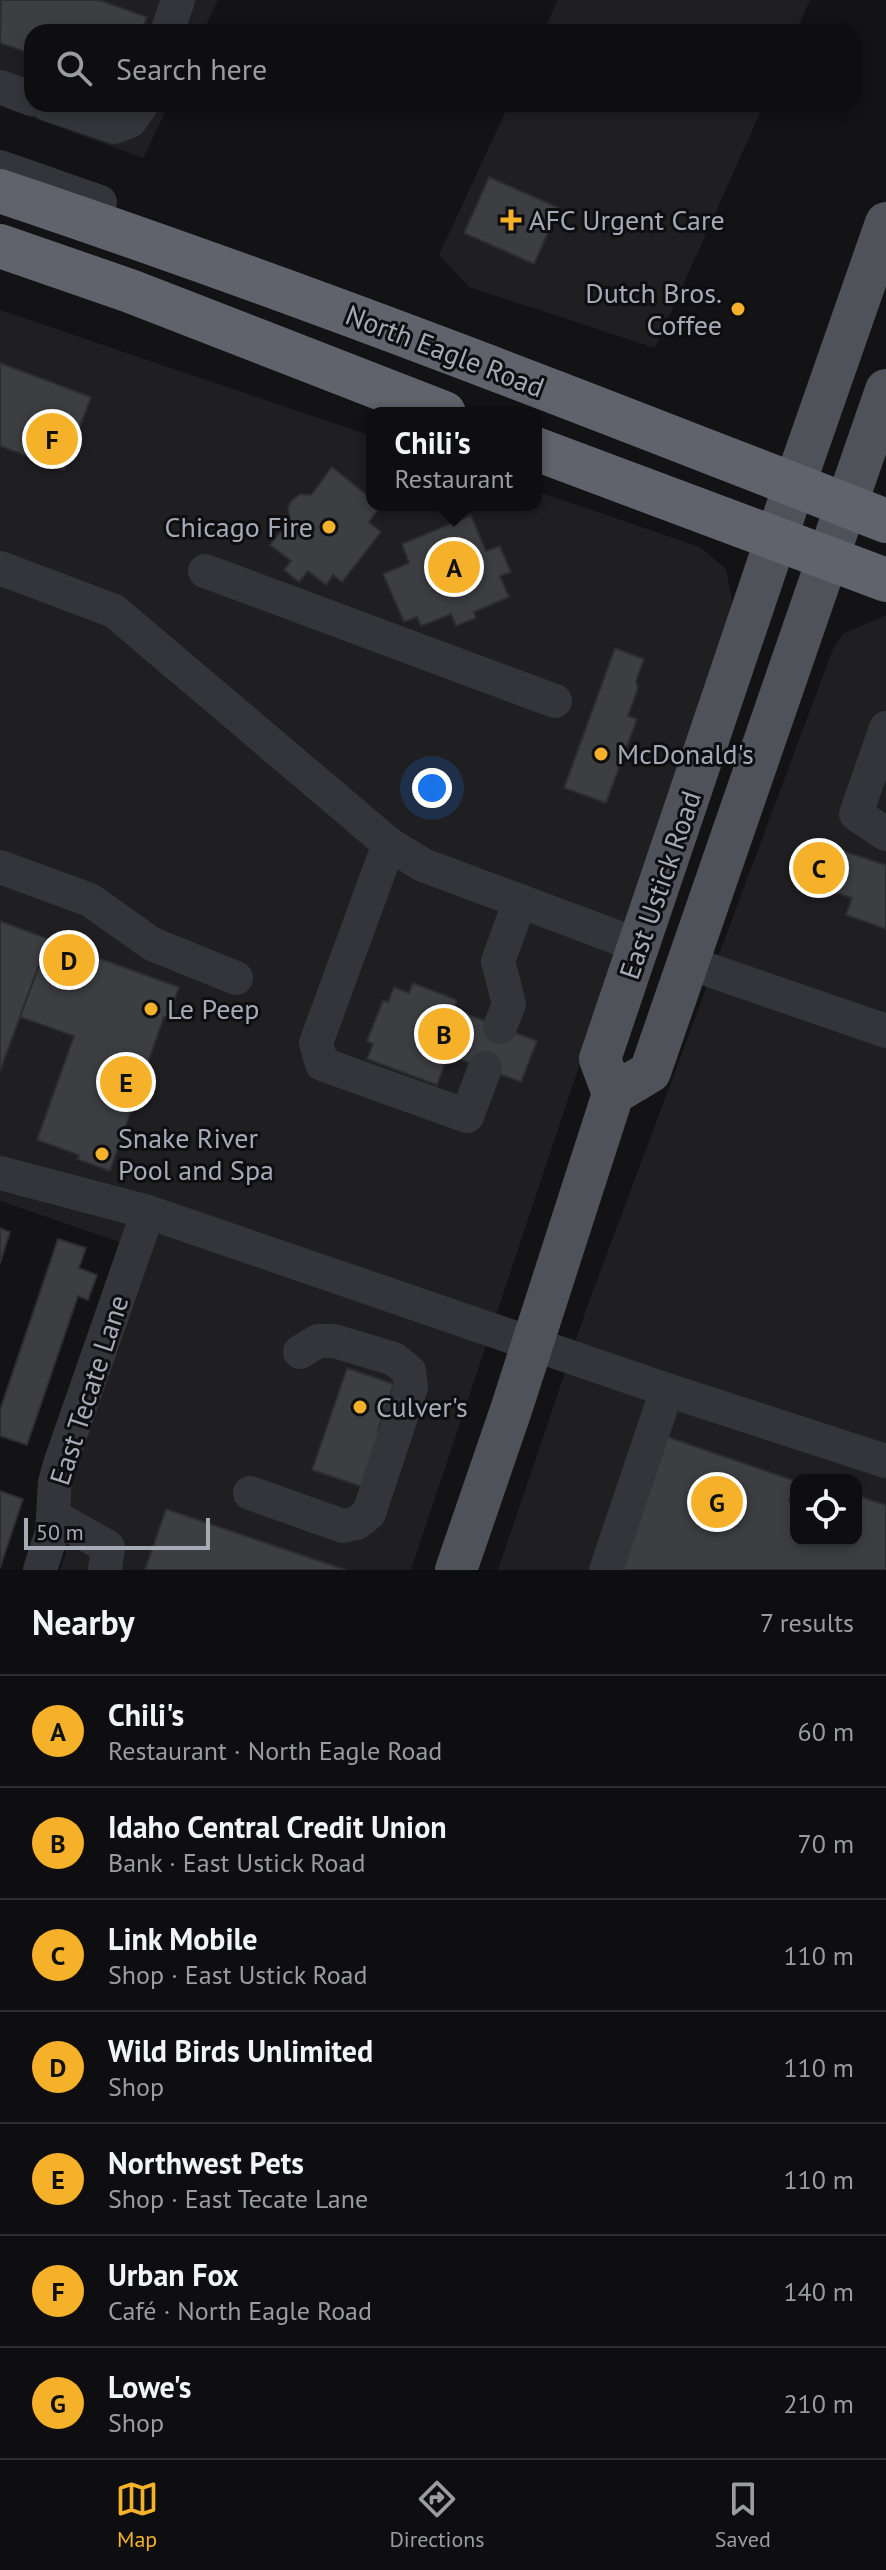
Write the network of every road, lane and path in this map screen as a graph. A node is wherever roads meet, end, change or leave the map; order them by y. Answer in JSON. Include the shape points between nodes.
{"nodes":[{"id":1,"x":178,"y":0,"type":"edge"},
{"id":2,"x":170,"y":24,"type":"edge"},
{"id":3,"x":0,"y":87,"type":"edge"},
{"id":4,"x":24,"y":96,"type":"edge"},
{"id":5,"x":70,"y":112,"type":"edge"},
{"id":6,"x":136,"y":112,"type":"edge"},
{"id":7,"x":0,"y":167,"type":"edge"},
{"id":8,"x":0,"y":191,"type":"edge"},
{"id":9,"x":886,"y":223,"type":"edge"},
{"id":10,"x":0,"y":246,"type":"edge"},
{"id":11,"x":196,"y":258,"type":"junction"},
{"id":12,"x":886,"y":390,"type":"edge"},
{"id":13,"x":429,"y":407,"type":"edge"},
{"id":14,"x":542,"y":451,"type":"edge"},
{"id":15,"x":794,"y":486,"type":"junction"},
{"id":16,"x":866,"y":513,"type":"edge"},
{"id":17,"x":777,"y":540,"type":"junction"},
{"id":18,"x":827,"y":560,"type":"junction"},
{"id":19,"x":0,"y":568,"type":"edge"},
{"id":20,"x":205,"y":571,"type":"dead end"},
{"id":21,"x":886,"y":580,"type":"edge"},
{"id":22,"x":555,"y":701,"type":"dead end"},
{"id":23,"x":886,"y":728,"type":"edge"},
{"id":24,"x":886,"y":834,"type":"edge"},
{"id":25,"x":389,"y":844,"type":"junction"},
{"id":26,"x":0,"y":867,"type":"edge"},
{"id":27,"x":520,"y":901,"type":"junction"},
{"id":28,"x":640,"y":946,"type":"junction"},
{"id":29,"x":689,"y":963,"type":"junction"},
{"id":30,"x":236,"y":978,"type":"dead end"},
{"id":31,"x":500,"y":1027,"type":"dead end"},
{"id":32,"x":886,"y":1031,"type":"edge"},
{"id":33,"x":485,"y":1068,"type":"dead end"},
{"id":34,"x":613,"y":1094,"type":"junction"},
{"id":35,"x":0,"y":1173,"type":"edge"},
{"id":36,"x":148,"y":1212,"type":"junction"},
{"id":37,"x":533,"y":1342,"type":"junction"},
{"id":38,"x":300,"y":1352,"type":"dead end"},
{"id":39,"x":667,"y":1390,"type":"junction"},
{"id":40,"x":886,"y":1461,"type":"edge"},
{"id":41,"x":250,"y":1493,"type":"dead end"},
{"id":42,"x":53,"y":1516,"type":"junction"},
{"id":43,"x":40,"y":1570,"type":"edge"},
{"id":44,"x":105,"y":1570,"type":"edge"},
{"id":45,"x":456,"y":1570,"type":"edge"},
{"id":46,"x":606,"y":1570,"type":"edge"}],
"edges":[{"from":1,"to":2,"type":"street"},
{"from":3,"to":4,"type":"street"},
{"from":5,"to":6,"type":"street","via":[[114,127]]},
{"from":7,"to":11,"type":"street","via":[[148,220]]},
{"from":8,"to":11,"type":"highway","name":"North Eagle Road"},
{"from":9,"to":15,"type":"main road"},
{"from":10,"to":13,"type":"highway","name":"North Eagle Road"},
{"from":11,"to":15,"type":"highway","name":"North Eagle Road"},
{"from":12,"to":16,"type":"main road"},
{"from":14,"to":17,"type":"highway"},
{"from":15,"to":16,"type":"highway","name":"North Eagle Road"},
{"from":15,"to":17,"type":"main road","name":"East Ustick Road"},
{"from":16,"to":18,"type":"main road","name":"East Ustick Road"},
{"from":17,"to":18,"type":"highway"},
{"from":17,"to":28,"type":"main road","name":"East Ustick Road"},
{"from":18,"to":21,"type":"highway"},
{"from":18,"to":29,"type":"main road","name":"East Ustick Road"},
{"from":19,"to":25,"type":"street","via":[[114,611]]},
{"from":20,"to":22,"type":"street"},
{"from":23,"to":24,"type":"street","via":[[856,814]]},
{"from":25,"to":27,"type":"street","via":[[423,865]]},
{"from":25,"to":33,"type":"street","via":[[316,1043],[322,1064],[467,1116]]},
{"from":26,"to":30,"type":"street","via":[[90,900],[152,944]]},
{"from":27,"to":28,"type":"street"},
{"from":27,"to":31,"type":"street","via":[[498,961],[509,1004]]},
{"from":28,"to":34,"type":"main road","name":"East Ustick Road","via":[[600,1059]]},
{"from":29,"to":32,"type":"street"},
{"from":29,"to":34,"type":"main road","name":"East Ustick Road","via":[[650,1072]]},
{"from":34,"to":37,"type":"main road"},
{"from":35,"to":36,"type":"street"},
{"from":36,"to":37,"type":"street"},
{"from":36,"to":42,"type":"street","name":"East Tecate Lane","via":[[60,1464]]},
{"from":37,"to":39,"type":"street"},
{"from":37,"to":45,"type":"main road"},
{"from":38,"to":41,"type":"street","via":[[318,1341],[334,1341],[394,1359],[409,1371],[411,1387],[369,1513],[343,1526]]},
{"from":39,"to":40,"type":"street"},
{"from":39,"to":46,"type":"street"},
{"from":42,"to":43,"type":"street","name":"East Tecate Lane"},
{"from":42,"to":44,"type":"street","via":[[108,1547]]}]}
